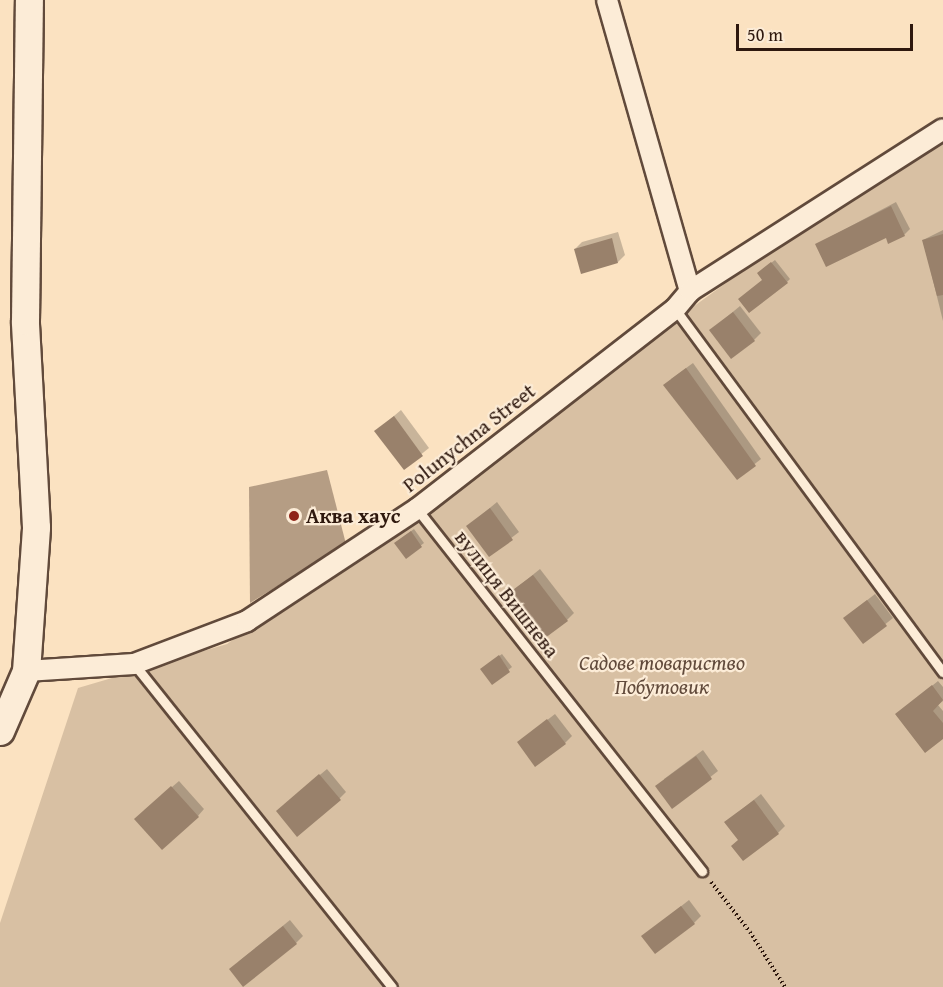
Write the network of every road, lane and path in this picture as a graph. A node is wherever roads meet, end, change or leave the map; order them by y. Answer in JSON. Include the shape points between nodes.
{"nodes":[{"id":1,"x":29,"y":0,"type":"edge"},
{"id":2,"x":607,"y":0,"type":"edge"},
{"id":3,"x":943,"y":129,"type":"edge"},
{"id":4,"x":690,"y":291,"type":"junction"},
{"id":5,"x":675,"y":309,"type":"junction"},
{"id":6,"x":417,"y":509,"type":"junction"},
{"id":7,"x":134,"y":664,"type":"junction"},
{"id":8,"x":26,"y":671,"type":"junction"},
{"id":9,"x":943,"y":672,"type":"edge"},
{"id":10,"x":0,"y":731,"type":"edge"},
{"id":11,"x":702,"y":871,"type":"joint"},
{"id":12,"x":392,"y":987,"type":"edge"},
{"id":13,"x":785,"y":987,"type":"edge"}],
"edges":[{"from":1,"to":8,"type":"main road","via":[[25,321],[36,527]]},
{"from":2,"to":4,"type":"street"},
{"from":3,"to":4,"type":"street","name":"Polunychna Street"},
{"from":4,"to":5,"type":"street","name":"Polunychna Street"},
{"from":5,"to":6,"type":"street","name":"Polunychna Street"},
{"from":5,"to":9,"type":"lane"},
{"from":6,"to":7,"type":"street","name":"Polunychna Street","via":[[247,621]]},
{"from":6,"to":11,"type":"lane","name":"вулиця Вишнева"},
{"from":7,"to":8,"type":"street","name":"Polunychna Street"},
{"from":7,"to":12,"type":"lane"},
{"from":8,"to":10,"type":"main road"},
{"from":11,"to":13,"type":"path","via":[[750,932]]}]}
